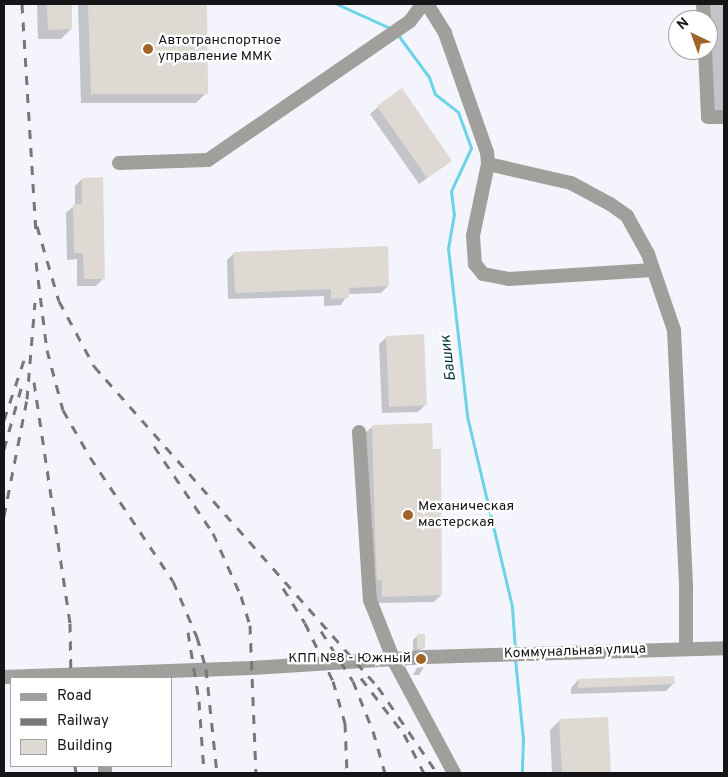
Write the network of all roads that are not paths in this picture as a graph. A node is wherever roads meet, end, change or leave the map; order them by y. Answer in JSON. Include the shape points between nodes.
{"nodes":[{"id":1,"x":425,"y":4,"type":"edge"},
{"id":2,"x":705,"y":60,"type":"edge"},
{"id":3,"x":724,"y":117,"type":"edge"},
{"id":4,"x":119,"y":163,"type":"dead end"},
{"id":5,"x":488,"y":164,"type":"junction"},
{"id":6,"x":652,"y":270,"type":"junction"},
{"id":7,"x":358,"y":432,"type":"dead end"},
{"id":8,"x":724,"y":648,"type":"edge"},
{"id":9,"x":686,"y":649,"type":"junction"},
{"id":10,"x":394,"y":661,"type":"junction"},
{"id":11,"x":101,"y":676,"type":"edge"},
{"id":12,"x":4,"y":677,"type":"edge"},
{"id":13,"x":454,"y":773,"type":"edge"}],
"edges":[{"from":1,"to":4,"type":"street","via":[[410,21],[388,37],[208,160]]},
{"from":1,"to":5,"type":"street","via":[[445,33]]},
{"from":2,"to":3,"type":"street","via":[[708,117]]},
{"from":5,"to":6,"type":"street","via":[[571,183],[610,204],[627,216],[636,229]]},
{"from":5,"to":6,"type":"street","via":[[473,236],[475,264],[482,274],[509,279]]},
{"from":6,"to":9,"type":"street","via":[[674,330],[685,547]]},
{"from":7,"to":10,"type":"street","via":[[370,600]]},
{"from":8,"to":9,"type":"street","name":"Коммунальная улица"},
{"from":9,"to":10,"type":"street","name":"Коммунальная улица","via":[[426,657]]},
{"from":10,"to":11,"type":"street","name":"Коммунальная улица"},
{"from":10,"to":13,"type":"street"},
{"from":11,"to":12,"type":"street","name":"Коммунальная улица"}]}
